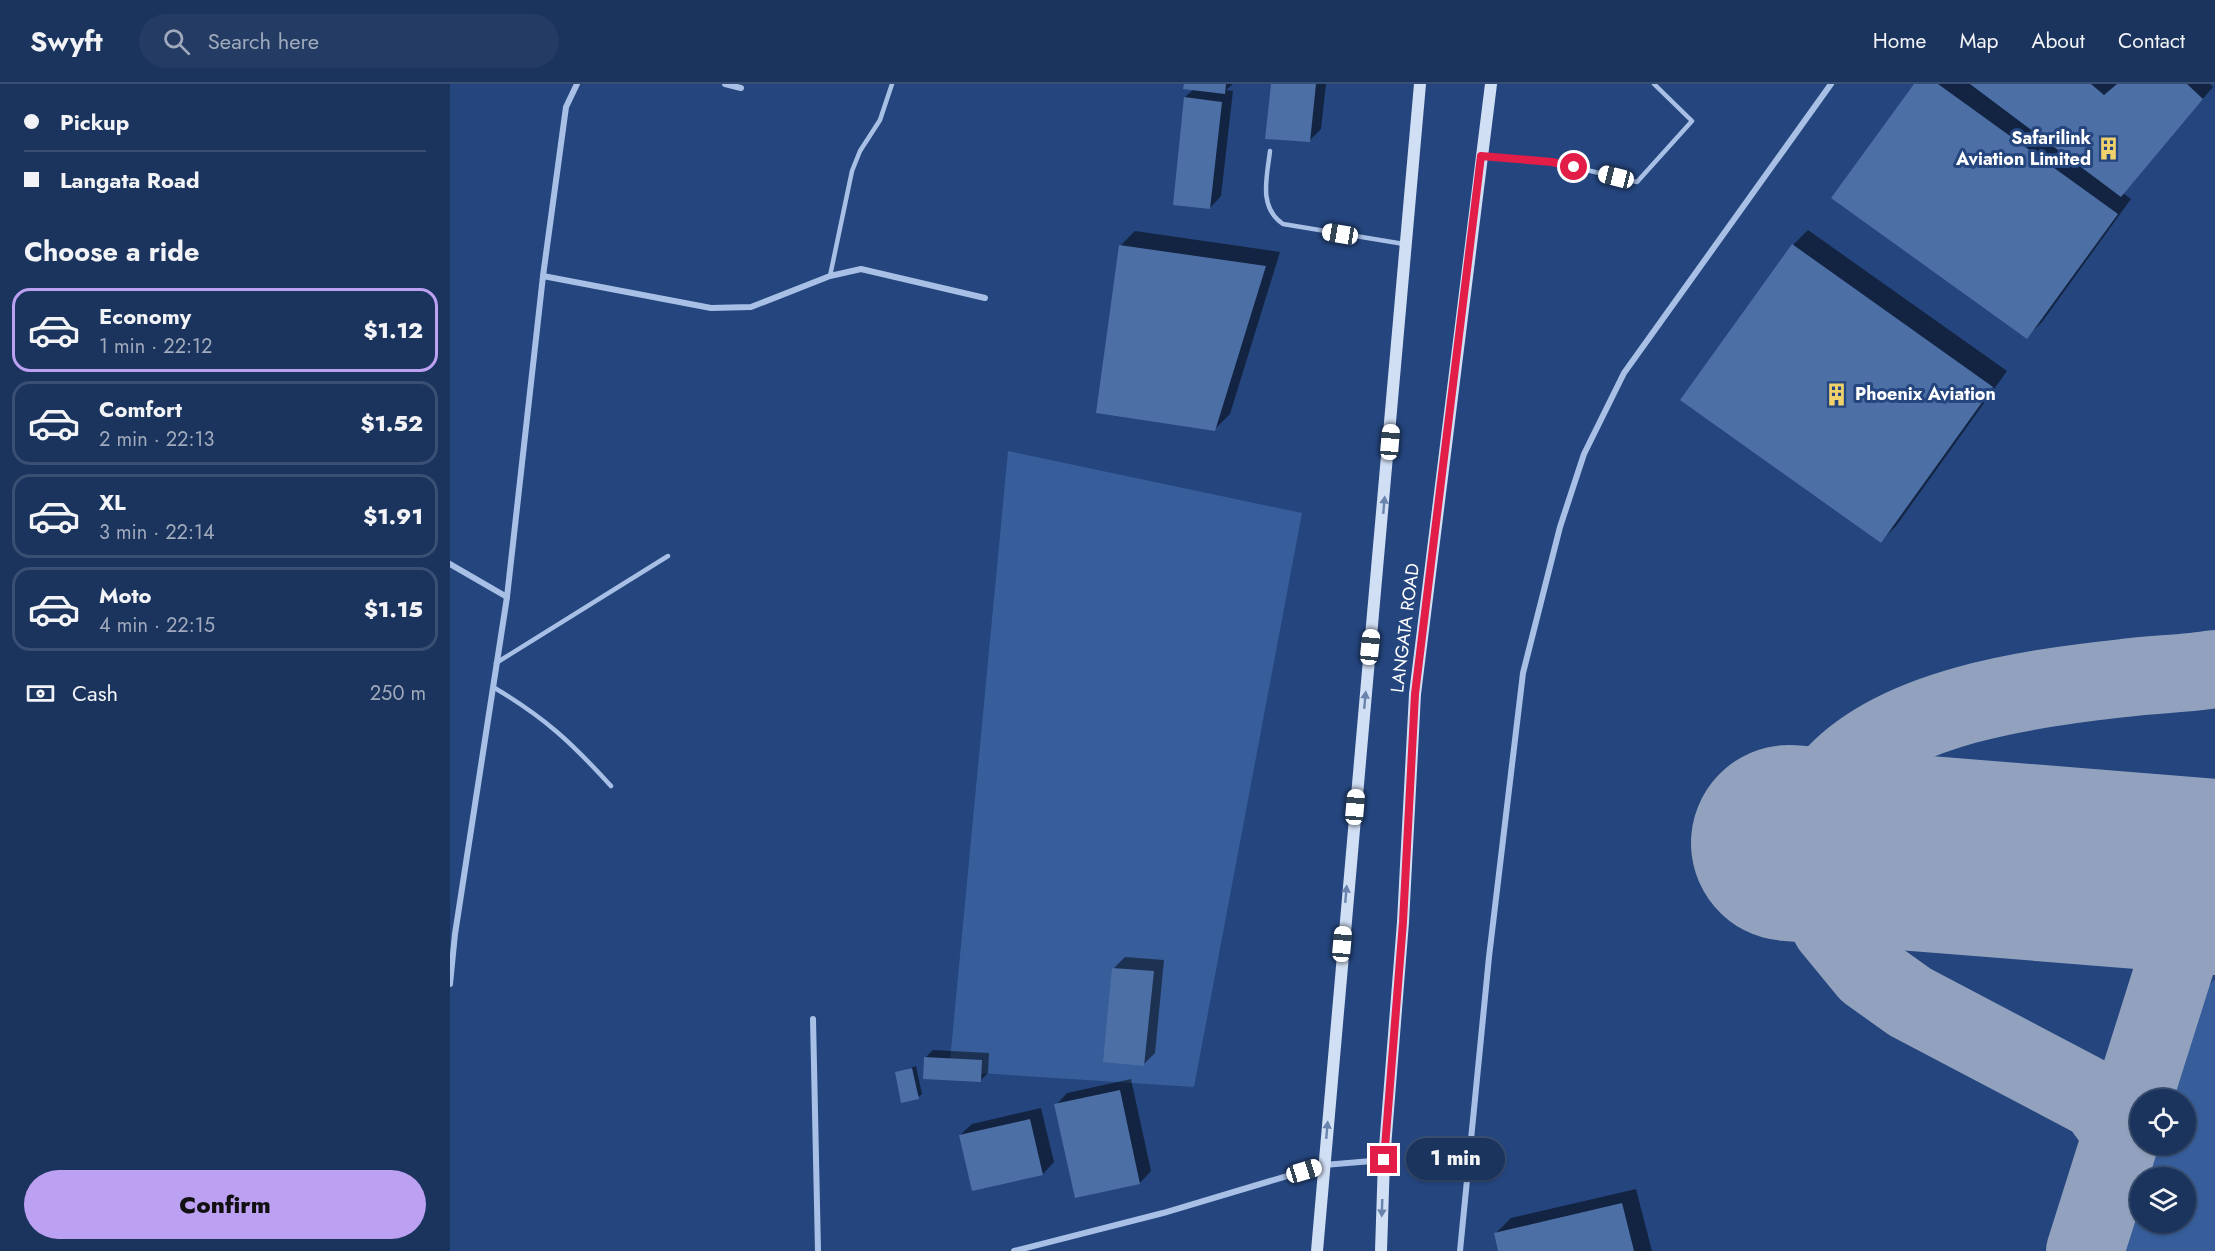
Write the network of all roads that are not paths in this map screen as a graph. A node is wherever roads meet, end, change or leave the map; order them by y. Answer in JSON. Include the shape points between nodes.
{"nodes":[{"id":1,"x":577,"y":84,"type":"edge"},
{"id":2,"x":725,"y":84,"type":"edge"},
{"id":3,"x":892,"y":84,"type":"edge"},
{"id":4,"x":1420,"y":84,"type":"edge"},
{"id":5,"x":1491,"y":84,"type":"edge"},
{"id":6,"x":1654,"y":84,"type":"edge"},
{"id":7,"x":1831,"y":84,"type":"edge"},
{"id":8,"x":741,"y":88,"type":"dead end"},
{"id":9,"x":1270,"y":151,"type":"dead end"},
{"id":10,"x":1481,"y":156,"type":"junction"},
{"id":11,"x":1407,"y":245,"type":"junction"},
{"id":12,"x":543,"y":276,"type":"junction"},
{"id":13,"x":830,"y":276,"type":"junction"},
{"id":14,"x":985,"y":298,"type":"dead end"},
{"id":15,"x":668,"y":556,"type":"dead end"},
{"id":16,"x":450,"y":564,"type":"edge"},
{"id":17,"x":507,"y":597,"type":"junction"},
{"id":18,"x":496,"y":663,"type":"junction"},
{"id":19,"x":492,"y":687,"type":"junction"},
{"id":20,"x":611,"y":786,"type":"dead end"},
{"id":21,"x":450,"y":984,"type":"edge"},
{"id":22,"x":813,"y":1019,"type":"dead end"},
{"id":23,"x":1384,"y":1160,"type":"junction"},
{"id":24,"x":1324,"y":1165,"type":"junction"},
{"id":25,"x":818,"y":1251,"type":"edge"},
{"id":26,"x":1014,"y":1251,"type":"edge"},
{"id":27,"x":1317,"y":1251,"type":"edge"},
{"id":28,"x":1381,"y":1251,"type":"edge"},
{"id":29,"x":1460,"y":1251,"type":"edge"}],
"edges":[{"from":1,"to":12,"type":"street","via":[[566,107]]},
{"from":2,"to":8,"type":"street"},
{"from":3,"to":13,"type":"lane","via":[[880,120],[852,171]]},
{"from":4,"to":11,"type":"main road","name":"LANGATA ROAD"},
{"from":5,"to":10,"type":"main road","name":"LANGATA ROAD"},
{"from":6,"to":10,"type":"lane","via":[[1692,121],[1637,182],[1552,162]]},
{"from":7,"to":29,"type":"street","via":[[1624,373],[1584,454],[1563,517],[1523,674],[1489,957]]},
{"from":9,"to":11,"type":"lane","via":[[1265,196],[1270,211],[1283,224]]},
{"from":10,"to":23,"type":"main road","name":"LANGATA ROAD","via":[[1415,694],[1403,922]]},
{"from":24,"to":11,"type":"main road","name":"LANGATA ROAD","one_way":true},
{"from":12,"to":13,"type":"street","via":[[711,308],[751,307]]},
{"from":12,"to":17,"type":"street"},
{"from":13,"to":14,"type":"street","via":[[861,269]]},
{"from":15,"to":18,"type":"lane"},
{"from":16,"to":17,"type":"street"},
{"from":17,"to":18,"type":"street"},
{"from":18,"to":19,"type":"street"},
{"from":19,"to":20,"type":"lane","via":[[555,728]]},
{"from":19,"to":21,"type":"street"},
{"from":22,"to":25,"type":"street"},
{"from":23,"to":24,"type":"street"},
{"from":23,"to":28,"type":"main road","name":"LANGATA ROAD","one_way":true},
{"from":24,"to":26,"type":"street","via":[[1163,1213]]},
{"from":24,"to":27,"type":"main road","name":"LANGATA ROAD"}]}
